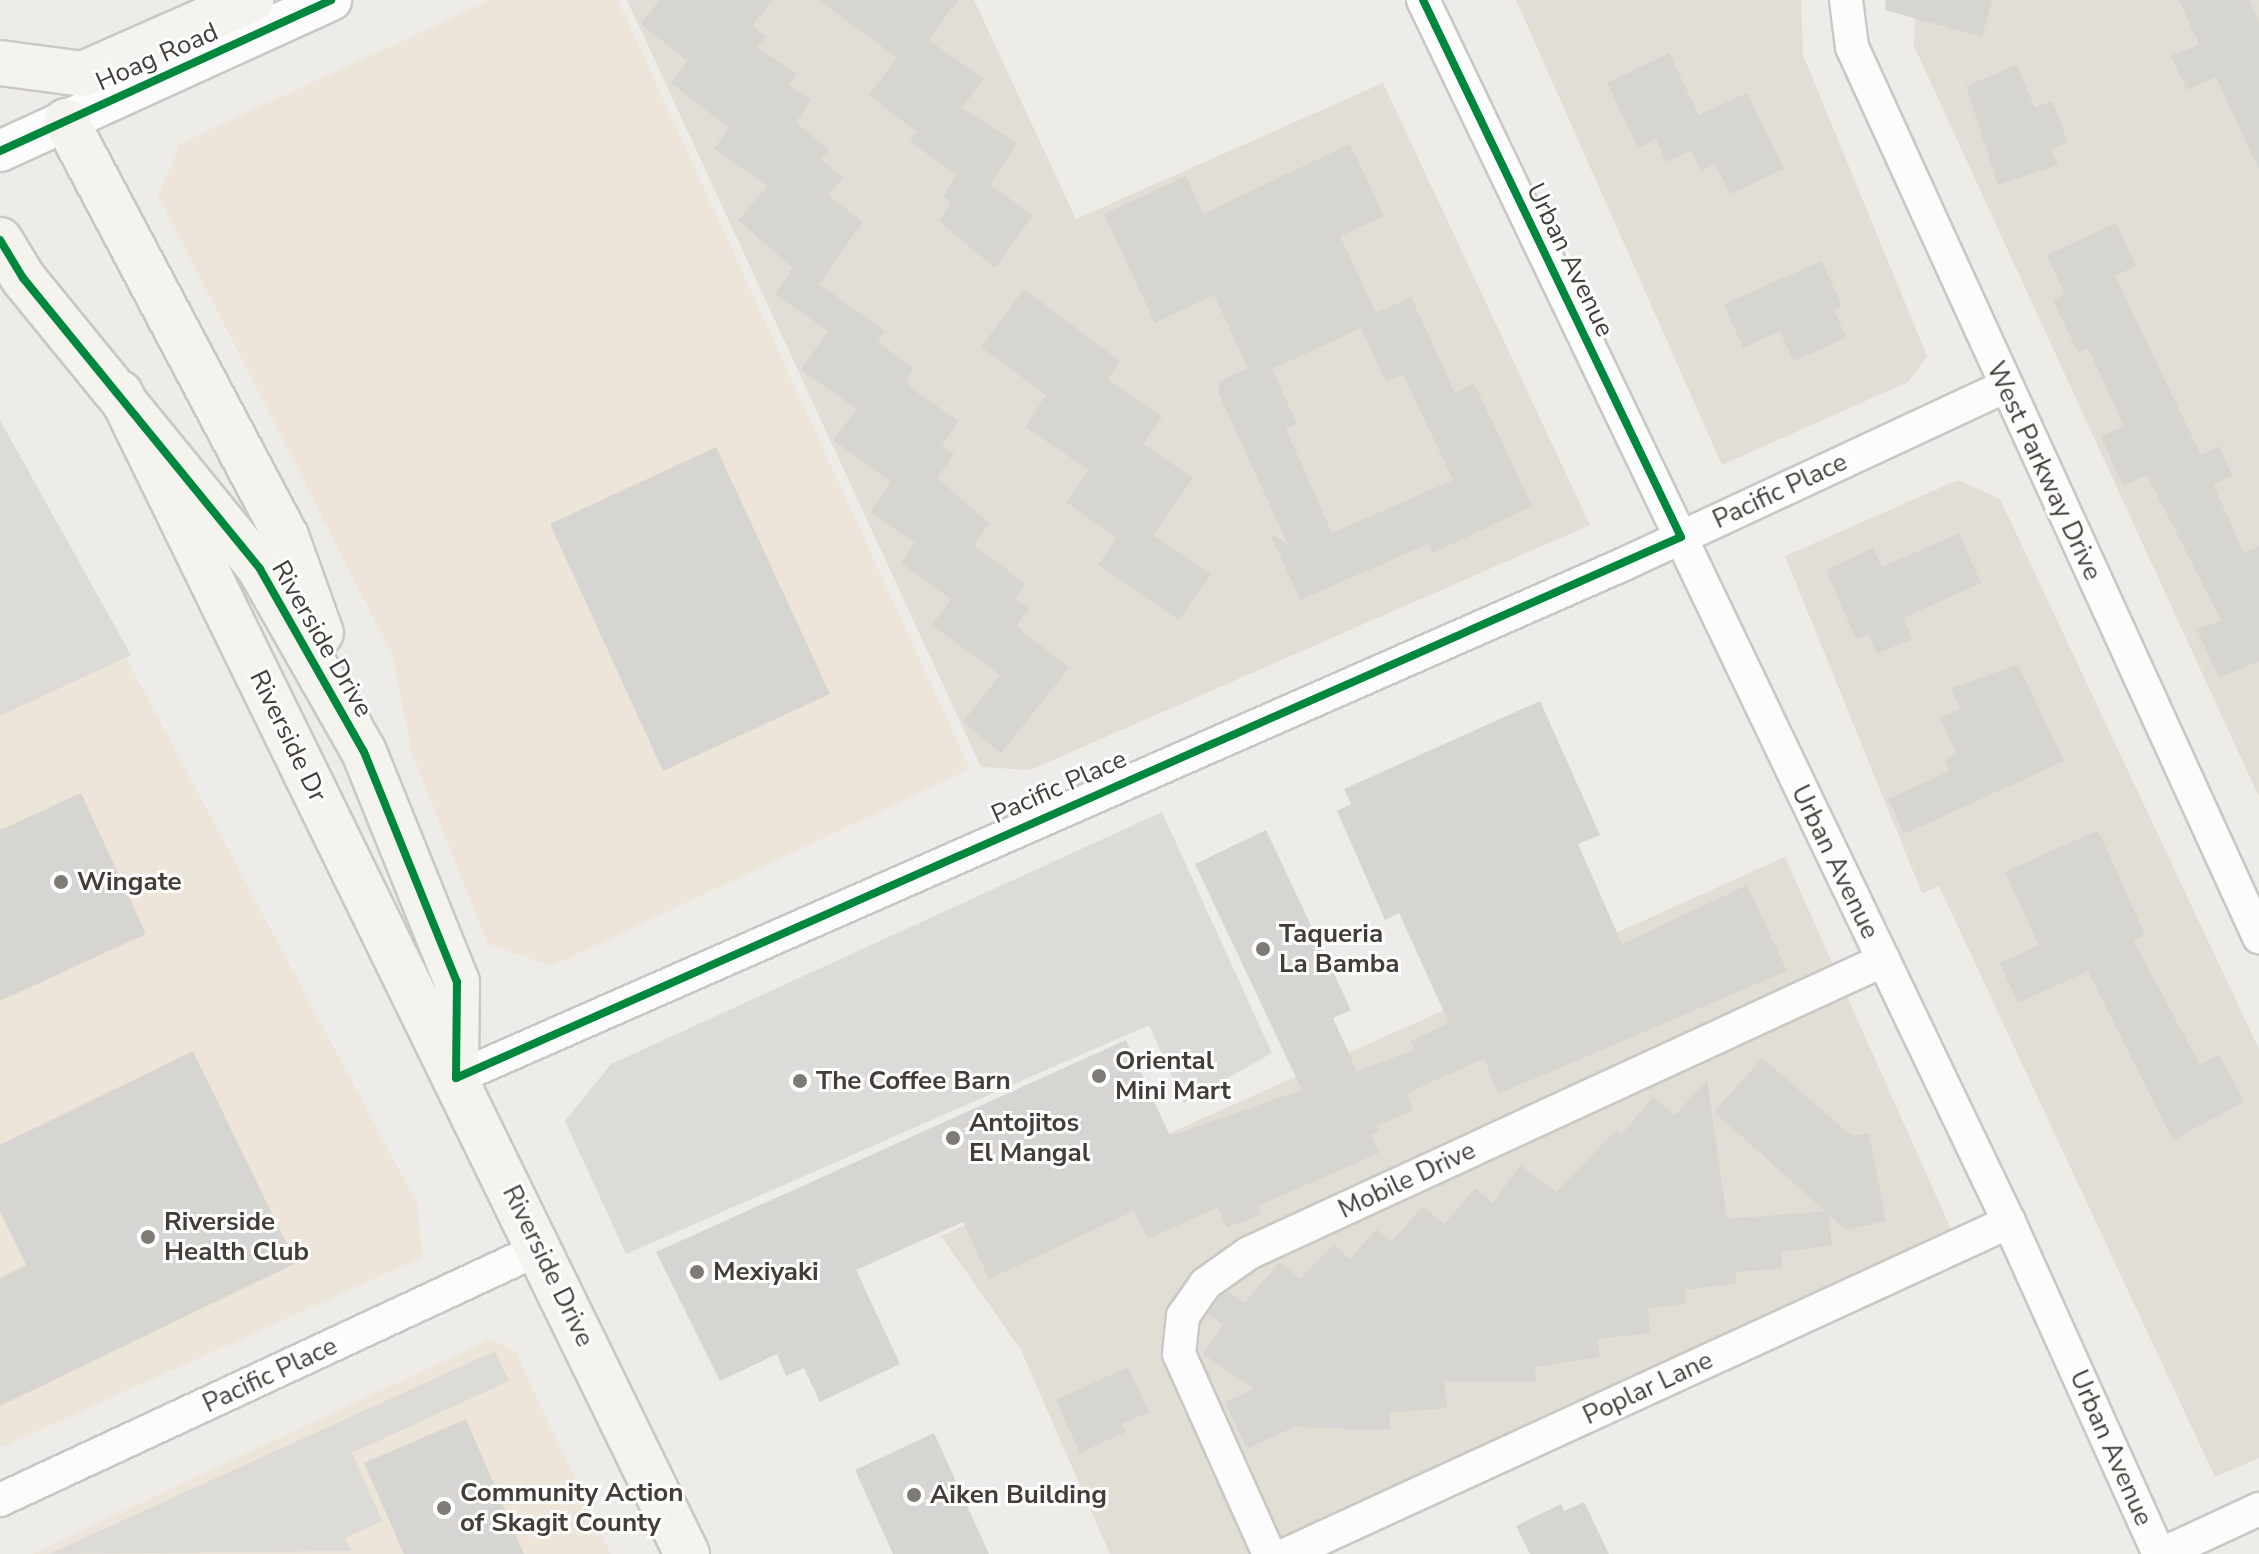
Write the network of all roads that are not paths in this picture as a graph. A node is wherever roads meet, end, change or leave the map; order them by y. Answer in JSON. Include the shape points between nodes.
{"nodes":[{"id":1,"x":251,"y":0,"type":"edge"},
{"id":2,"x":331,"y":0,"type":"edge"},
{"id":3,"x":1423,"y":0,"type":"edge"},
{"id":4,"x":1846,"y":0,"type":"edge"},
{"id":5,"x":0,"y":63,"type":"edge"},
{"id":6,"x":66,"y":121,"type":"junction"},
{"id":7,"x":0,"y":151,"type":"edge"},
{"id":8,"x":0,"y":240,"type":"edge"},
{"id":9,"x":2005,"y":386,"type":"junction"},
{"id":10,"x":120,"y":393,"type":"junction"},
{"id":11,"x":1681,"y":537,"type":"junction"},
{"id":12,"x":364,"y":752,"type":"junction"},
{"id":13,"x":2259,"y":937,"type":"edge"},
{"id":14,"x":1884,"y":960,"type":"junction"},
{"id":15,"x":456,"y":1078,"type":"junction"},
{"id":16,"x":2009,"y":1222,"type":"junction"},
{"id":17,"x":539,"y":1249,"type":"junction"},
{"id":18,"x":0,"y":1500,"type":"edge"},
{"id":19,"x":2259,"y":1509,"type":"edge"},
{"id":20,"x":687,"y":1554,"type":"edge"},
{"id":21,"x":1269,"y":1554,"type":"edge"},
{"id":22,"x":1287,"y":1554,"type":"edge"},
{"id":23,"x":2160,"y":1554,"type":"edge"}],
"edges":[{"from":1,"to":5,"type":"main road","via":[[83,74]]},
{"from":2,"to":6,"type":"street","name":"Hoag Road"},
{"from":3,"to":11,"type":"street","name":"Urban Avenue"},
{"from":4,"to":9,"type":"street","name":"West Parkway Drive","via":[[1852,47]]},
{"from":6,"to":7,"type":"street","name":"Hoag Road"},
{"from":6,"to":12,"type":"main road","via":[[286,536]]},
{"from":8,"to":10,"type":"main road","name":"Riverside Drive","via":[[23,278]]},
{"from":9,"to":11,"type":"street","name":"Pacific Place"},
{"from":9,"to":13,"type":"street","name":"West Parkway Drive"},
{"from":10,"to":12,"type":"main road","name":"Riverside Drive","via":[[260,569]]},
{"from":10,"to":15,"type":"main road","name":"Riverside Dr"},
{"from":11,"to":14,"type":"street","name":"Urban Avenue"},
{"from":11,"to":15,"type":"street","name":"Pacific Place"},
{"from":12,"to":15,"type":"main road","name":"Riverside Drive","via":[[457,982]]},
{"from":14,"to":16,"type":"street","name":"Urban Avenue"},
{"from":14,"to":21,"type":"street","name":"Mobile Drive","via":[[1249,1253],[1205,1284],[1183,1316],[1179,1354]]},
{"from":15,"to":17,"type":"main road","name":"Riverside Drive"},
{"from":16,"to":22,"type":"street","name":"Poplar Lane"},
{"from":16,"to":23,"type":"street","name":"Urban Avenue"},
{"from":17,"to":18,"type":"street","name":"Pacific Place"},
{"from":17,"to":20,"type":"main road","name":"Riverside Drive"},
{"from":19,"to":23,"type":"street"}]}
